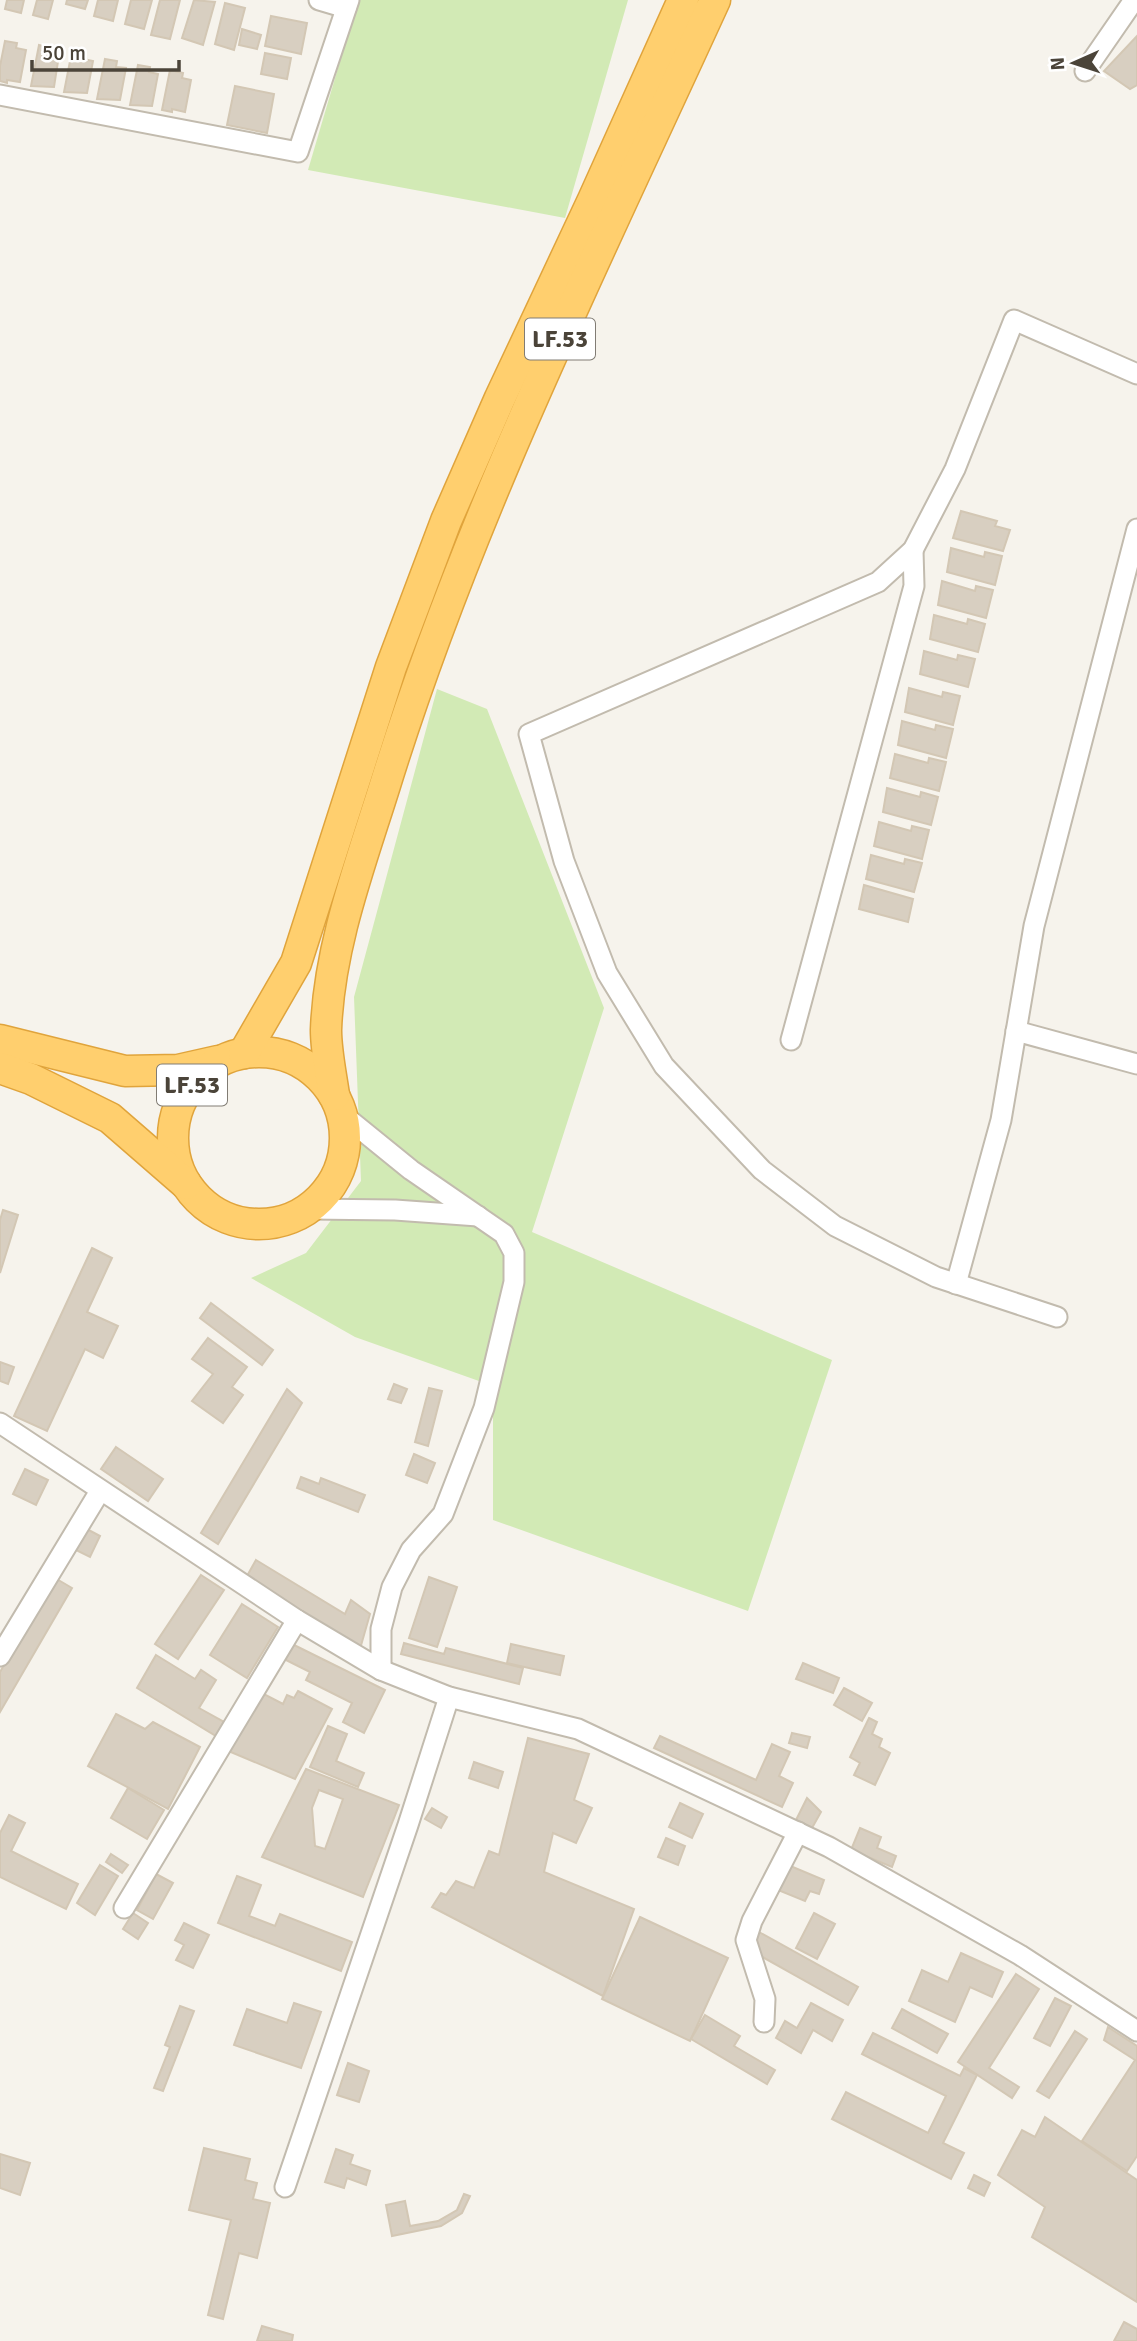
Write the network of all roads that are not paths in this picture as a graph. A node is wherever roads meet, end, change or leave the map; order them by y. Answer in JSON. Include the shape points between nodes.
{"nodes":[{"id":1,"x":319,"y":0,"type":"edge"},
{"id":2,"x":683,"y":0,"type":"edge"},
{"id":3,"x":715,"y":0,"type":"edge"},
{"id":4,"x":1134,"y":0,"type":"edge"},
{"id":5,"x":347,"y":4,"type":"edge"},
{"id":6,"x":1085,"y":71,"type":"dead end"},
{"id":7,"x":0,"y":95,"type":"edge"},
{"id":8,"x":1137,"y":374,"type":"edge"},
{"id":9,"x":1137,"y":529,"type":"edge"},
{"id":10,"x":913,"y":550,"type":"junction"},
{"id":11,"x":1016,"y":1031,"type":"junction"},
{"id":12,"x":0,"y":1040,"type":"edge"},
{"id":13,"x":791,"y":1040,"type":"dead end"},
{"id":14,"x":233,"y":1056,"type":"junction"},
{"id":15,"x":1137,"y":1063,"type":"edge"},
{"id":16,"x":0,"y":1068,"type":"edge"},
{"id":17,"x":338,"y":1104,"type":"junction"},
{"id":18,"x":188,"y":1187,"type":"junction"},
{"id":19,"x":308,"y":1209,"type":"junction"},
{"id":20,"x":479,"y":1216,"type":"junction"},
{"id":21,"x":956,"y":1284,"type":"junction"},
{"id":22,"x":1057,"y":1317,"type":"dead end"},
{"id":23,"x":0,"y":1423,"type":"edge"},
{"id":24,"x":100,"y":1491,"type":"junction"},
{"id":25,"x":297,"y":1620,"type":"junction"},
{"id":26,"x":0,"y":1656,"type":"edge"},
{"id":27,"x":381,"y":1671,"type":"junction"},
{"id":28,"x":449,"y":1697,"type":"junction"},
{"id":29,"x":798,"y":1832,"type":"junction"},
{"id":30,"x":124,"y":1908,"type":"dead end"},
{"id":31,"x":764,"y":2022,"type":"dead end"},
{"id":32,"x":1137,"y":2031,"type":"edge"},
{"id":33,"x":285,"y":2187,"type":"dead end"}],
"edges":[{"from":1,"to":5,"type":"street"},
{"from":2,"to":14,"type":"highway","number":"LF.53","via":[[446,521],[391,667],[296,963]]},
{"from":3,"to":17,"type":"highway","number":"LF.53","via":[[500,472],[403,726],[330,973],[326,1034]]},
{"from":4,"to":6,"type":"street"},
{"from":5,"to":7,"type":"street","via":[[298,152]]},
{"from":8,"to":10,"type":"street","via":[[1014,320],[955,469]]},
{"from":9,"to":11,"type":"street","via":[[1034,926]]},
{"from":10,"to":13,"type":"street","via":[[914,586]]},
{"from":10,"to":21,"type":"street","via":[[877,582],[528,734],[564,861],[607,973],[664,1066],[762,1170],[835,1226]]},
{"from":11,"to":15,"type":"street"},
{"from":11,"to":21,"type":"street","via":[[1001,1121]]},
{"from":12,"to":14,"type":"highway","number":"LF.53","via":[[125,1072],[178,1069]]},
{"from":14,"to":17,"type":"highway","number":"LF.53","via":[[265,1051],[305,1064]]},
{"from":14,"to":18,"type":"highway","number":"LF.53","via":[[201,1074],[176,1116],[177,1165]]},
{"from":16,"to":18,"type":"highway","number":"LF.53","via":[[110,1118]]},
{"from":17,"to":19,"type":"highway","number":"LF.53","via":[[345,1141],[340,1167],[327,1191]]},
{"from":17,"to":20,"type":"street","via":[[411,1170]]},
{"from":18,"to":19,"type":"highway","number":"LF.53","via":[[207,1207],[230,1219],[257,1224],[284,1221]]},
{"from":19,"to":20,"type":"street"},
{"from":20,"to":27,"type":"street","via":[[503,1234],[514,1253],[514,1282],[484,1408],[443,1514],[411,1550],[392,1587],[381,1629]]},
{"from":21,"to":22,"type":"street"},
{"from":23,"to":24,"type":"street"},
{"from":24,"to":25,"type":"street"},
{"from":24,"to":26,"type":"street"},
{"from":25,"to":27,"type":"street"},
{"from":25,"to":30,"type":"street"},
{"from":27,"to":28,"type":"street"},
{"from":28,"to":29,"type":"street","via":[[578,1729]]},
{"from":28,"to":33,"type":"street"},
{"from":29,"to":31,"type":"street","via":[[746,1940],[765,1999]]},
{"from":29,"to":32,"type":"street","via":[[1020,1955]]}]}
